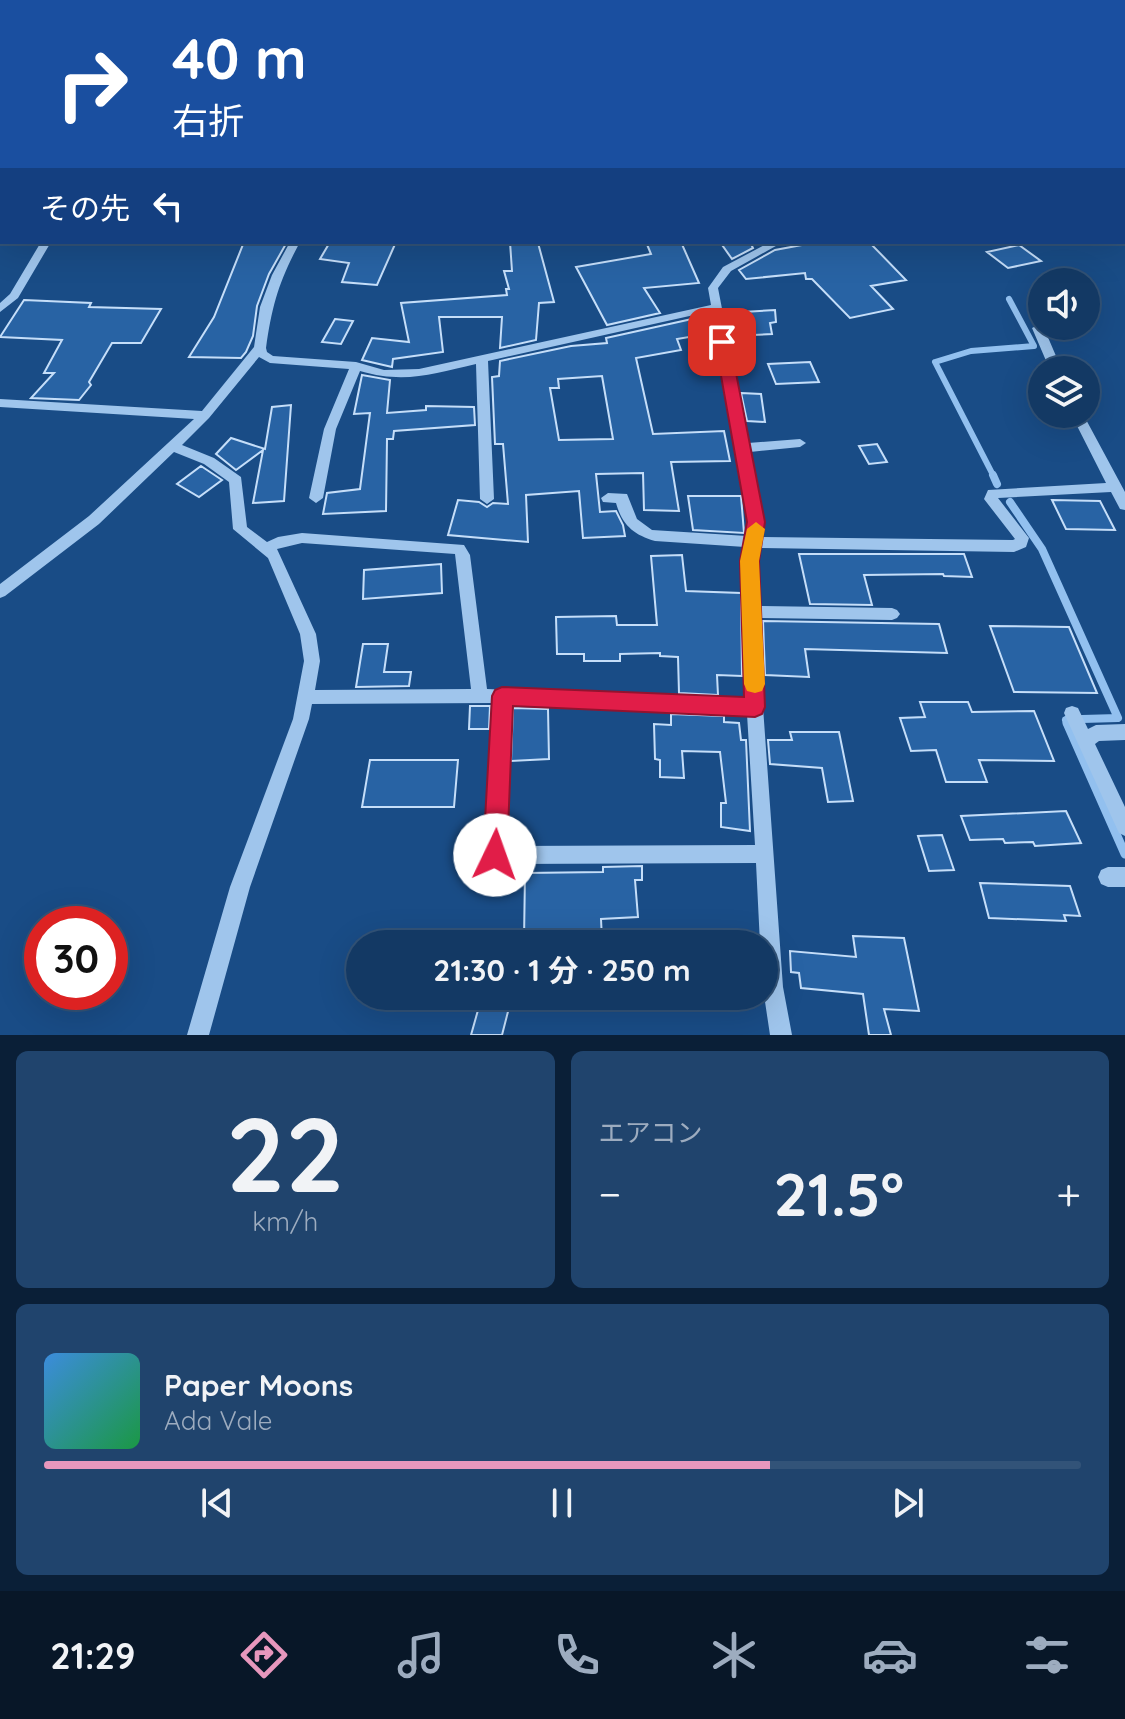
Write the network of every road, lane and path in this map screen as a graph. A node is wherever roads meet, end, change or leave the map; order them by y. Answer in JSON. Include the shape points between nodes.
{"nodes":[{"id":1,"x":45,"y":244,"type":"edge"},
{"id":2,"x":294,"y":244,"type":"edge"},
{"id":3,"x":774,"y":244,"type":"edge"},
{"id":4,"x":715,"y":307,"type":"junction"},
{"id":5,"x":0,"y":309,"type":"edge"},
{"id":6,"x":260,"y":348,"type":"junction"},
{"id":7,"x":482,"y":361,"type":"junction"},
{"id":8,"x":356,"y":366,"type":"junction"},
{"id":9,"x":0,"y":403,"type":"edge"},
{"id":10,"x":205,"y":415,"type":"junction"},
{"id":11,"x":1084,"y":428,"type":"edge"},
{"id":12,"x":800,"y":443,"type":"dead end"},
{"id":13,"x":173,"y":446,"type":"junction"},
{"id":14,"x":744,"y":448,"type":"junction"},
{"id":15,"x":1115,"y":487,"type":"junction"},
{"id":16,"x":316,"y":498,"type":"dead end"},
{"id":17,"x":608,"y":498,"type":"dead end"},
{"id":18,"x":487,"y":499,"type":"dead end"},
{"id":19,"x":1125,"y":505,"type":"edge"},
{"id":20,"x":755,"y":542,"type":"junction"},
{"id":21,"x":268,"y":548,"type":"junction"},
{"id":22,"x":0,"y":592,"type":"edge"},
{"id":23,"x":752,"y":612,"type":"junction"},
{"id":24,"x":892,"y":614,"type":"dead end"},
{"id":25,"x":480,"y":696,"type":"junction"},
{"id":26,"x":502,"y":696,"type":"junction"},
{"id":27,"x":307,"y":697,"type":"junction"},
{"id":28,"x":755,"y":707,"type":"junction"},
{"id":29,"x":1072,"y":713,"type":"dead end"},
{"id":30,"x":1125,"y":732,"type":"edge"},
{"id":31,"x":1085,"y":741,"type":"junction"},
{"id":32,"x":1125,"y":827,"type":"edge"},
{"id":33,"x":765,"y":854,"type":"junction"},
{"id":34,"x":198,"y":1035,"type":"edge"},
{"id":35,"x":781,"y":1035,"type":"edge"}],
"edges":[{"from":1,"to":5,"type":"street","via":[[14,296]]},
{"from":2,"to":6,"type":"street","via":[[266,307]]},
{"from":3,"to":4,"type":"street","via":[[727,269],[713,288]]},
{"from":4,"to":7,"type":"street"},
{"from":4,"to":14,"type":"street"},
{"from":6,"to":8,"type":"street","via":[[270,359]]},
{"from":6,"to":10,"type":"street"},
{"from":7,"to":8,"type":"street","via":[[401,374]]},
{"from":7,"to":18,"type":"street"},
{"from":8,"to":16,"type":"street","via":[[330,429]]},
{"from":9,"to":10,"type":"street"},
{"from":10,"to":13,"type":"street"},
{"from":11,"to":15,"type":"street"},
{"from":12,"to":14,"type":"street"},
{"from":13,"to":21,"type":"street","via":[[236,480],[240,529]]},
{"from":13,"to":22,"type":"street","via":[[94,520]]},
{"from":14,"to":20,"type":"street"},
{"from":15,"to":19,"type":"street"},
{"from":15,"to":20,"type":"street","via":[[993,493],[991,499],[1022,538],[1014,546]]},
{"from":17,"to":20,"type":"street","via":[[622,498],[630,520],[648,535]]},
{"from":20,"to":23,"type":"street","via":[[750,561]]},
{"from":21,"to":25,"type":"street","via":[[302,538],[459,549]]},
{"from":21,"to":27,"type":"street","via":[[308,634],[312,661]]},
{"from":23,"to":24,"type":"street"},
{"from":23,"to":28,"type":"street"},
{"from":25,"to":26,"type":"street"},
{"from":25,"to":27,"type":"street"},
{"from":26,"to":28,"type":"street"},
{"from":26,"to":33,"type":"street","via":[[495,855]]},
{"from":27,"to":34,"type":"street","via":[[240,887]]},
{"from":28,"to":33,"type":"street"},
{"from":29,"to":31,"type":"street"},
{"from":30,"to":31,"type":"street","via":[[1096,733]]},
{"from":31,"to":32,"type":"street"},
{"from":33,"to":35,"type":"street"}]}
